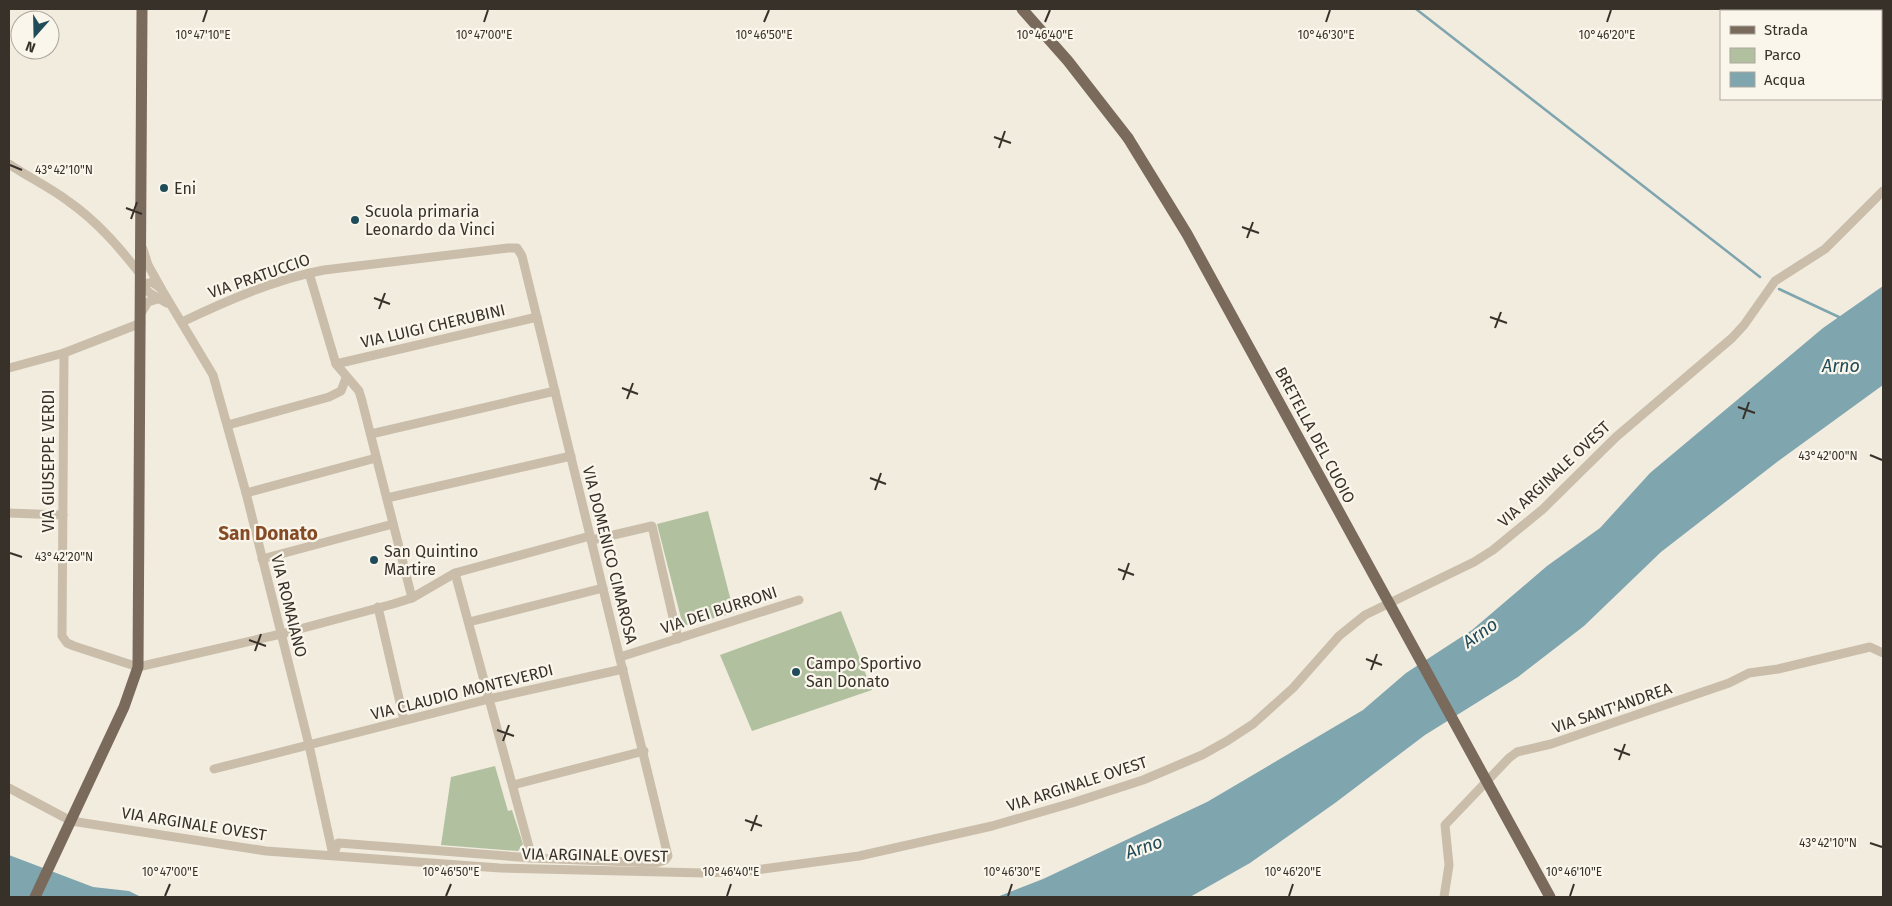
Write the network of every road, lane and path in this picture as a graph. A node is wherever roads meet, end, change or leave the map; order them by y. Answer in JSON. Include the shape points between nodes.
{"nodes":[{"id":1,"x":142,"y":9,"type":"edge"},
{"id":2,"x":1022,"y":9,"type":"edge"},
{"id":3,"x":9,"y":165,"type":"edge"},
{"id":4,"x":1883,"y":191,"type":"edge"},
{"id":5,"x":142,"y":245,"type":"junction"},
{"id":6,"x":522,"y":256,"type":"joint"},
{"id":7,"x":309,"y":273,"type":"junction"},
{"id":8,"x":141,"y":280,"type":"junction"},
{"id":9,"x":161,"y":294,"type":"junction"},
{"id":10,"x":537,"y":317,"type":"junction"},
{"id":11,"x":140,"y":319,"type":"junction"},
{"id":12,"x":182,"y":322,"type":"junction"},
{"id":13,"x":64,"y":353,"type":"junction"},
{"id":14,"x":336,"y":364,"type":"junction"},
{"id":15,"x":9,"y":368,"type":"edge"},
{"id":16,"x":346,"y":378,"type":"junction"},
{"id":17,"x":555,"y":391,"type":"junction"},
{"id":18,"x":228,"y":425,"type":"junction"},
{"id":19,"x":371,"y":434,"type":"junction"},
{"id":20,"x":571,"y":456,"type":"junction"},
{"id":21,"x":376,"y":458,"type":"junction"},
{"id":22,"x":246,"y":492,"type":"junction"},
{"id":23,"x":386,"y":498,"type":"junction"},
{"id":24,"x":9,"y":513,"type":"edge"},
{"id":25,"x":63,"y":515,"type":"junction"},
{"id":26,"x":393,"y":524,"type":"junction"},
{"id":27,"x":591,"y":538,"type":"junction"},
{"id":28,"x":262,"y":559,"type":"junction"},
{"id":29,"x":455,"y":573,"type":"junction"},
{"id":30,"x":603,"y":588,"type":"junction"},
{"id":31,"x":412,"y":598,"type":"junction"},
{"id":32,"x":799,"y":600,"type":"dead end"},
{"id":33,"x":378,"y":607,"type":"junction"},
{"id":34,"x":469,"y":620,"type":"junction"},
{"id":35,"x":281,"y":634,"type":"junction"},
{"id":36,"x":678,"y":639,"type":"junction"},
{"id":37,"x":1883,"y":654,"type":"edge"},
{"id":38,"x":620,"y":657,"type":"junction"},
{"id":39,"x":138,"y":667,"type":"junction"},
{"id":40,"x":623,"y":669,"type":"junction"},
{"id":41,"x":489,"y":699,"type":"junction"},
{"id":42,"x":404,"y":720,"type":"junction"},
{"id":43,"x":308,"y":745,"type":"junction"},
{"id":44,"x":644,"y":751,"type":"junction"},
{"id":45,"x":214,"y":769,"type":"dead end"},
{"id":46,"x":513,"y":785,"type":"junction"},
{"id":47,"x":9,"y":788,"type":"edge"},
{"id":48,"x":71,"y":821,"type":"junction"},
{"id":49,"x":333,"y":855,"type":"junction"},
{"id":50,"x":532,"y":858,"type":"junction"},
{"id":51,"x":35,"y":897,"type":"edge"},
{"id":52,"x":1444,"y":897,"type":"edge"},
{"id":53,"x":1550,"y":897,"type":"edge"}],
"edges":[{"from":1,"to":5,"type":"main road"},
{"from":2,"to":53,"type":"main road","name":"BRETELLA DEL CUOIO","bridge":true,"via":[[1068,61],[1128,138],[1187,234]]},
{"from":3,"to":8,"type":"street","via":[[90,218],[111,237]]},
{"from":4,"to":49,"type":"street","name":"VIA ARGINALE OVEST","via":[[1825,250],[1775,281],[1732,338],[1616,437],[1543,509],[1474,562],[1365,615],[1339,636],[1292,688],[1253,724],[1202,755],[1143,780],[992,826],[859,856],[757,870],[500,868]]},
{"from":5,"to":8,"type":"main road"},
{"from":5,"to":9,"type":"street","name":"VIA ROMAIANO"},
{"from":6,"to":7,"type":"street","name":"VIA PRATUCCIO","via":[[517,248],[508,248]]},
{"from":6,"to":10,"type":"street","name":"VIA DOMENICO CIMAROSA"},
{"from":7,"to":12,"type":"street","name":"VIA PRATUCCIO","via":[[211,308]]},
{"from":7,"to":14,"type":"street"},
{"from":8,"to":9,"type":"street"},
{"from":8,"to":11,"type":"main road"},
{"from":9,"to":11,"type":"street","via":[[148,302]]},
{"from":9,"to":12,"type":"street","name":"VIA ROMAIANO"},
{"from":10,"to":14,"type":"street","name":"VIA LUIGI CHERUBINI"},
{"from":10,"to":17,"type":"street","name":"VIA DOMENICO CIMAROSA"},
{"from":11,"to":13,"type":"street"},
{"from":11,"to":39,"type":"main road"},
{"from":12,"to":18,"type":"street","name":"VIA ROMAIANO","via":[[213,375]]},
{"from":13,"to":15,"type":"street"},
{"from":13,"to":25,"type":"street","name":"VIA GIUSEPPE VERDI"},
{"from":14,"to":16,"type":"street"},
{"from":16,"to":18,"type":"street","via":[[341,391],[330,397]]},
{"from":16,"to":19,"type":"street","via":[[359,392]]},
{"from":17,"to":19,"type":"street"},
{"from":17,"to":20,"type":"street","name":"VIA DOMENICO CIMAROSA"},
{"from":18,"to":22,"type":"street","name":"VIA ROMAIANO"},
{"from":19,"to":21,"type":"street"},
{"from":20,"to":23,"type":"street"},
{"from":20,"to":27,"type":"street","name":"VIA DOMENICO CIMAROSA"},
{"from":21,"to":22,"type":"street"},
{"from":21,"to":23,"type":"street"},
{"from":22,"to":28,"type":"street","name":"VIA ROMAIANO"},
{"from":23,"to":26,"type":"street"},
{"from":24,"to":25,"type":"street"},
{"from":25,"to":39,"type":"street","name":"VIA GIUSEPPE VERDI","via":[[62,636],[74,646]]},
{"from":26,"to":28,"type":"street"},
{"from":26,"to":31,"type":"street"},
{"from":27,"to":29,"type":"street"},
{"from":27,"to":30,"type":"street","name":"VIA DOMENICO CIMAROSA"},
{"from":27,"to":36,"type":"street","via":[[652,526]]},
{"from":28,"to":35,"type":"street","name":"VIA ROMAIANO"},
{"from":29,"to":31,"type":"street"},
{"from":29,"to":34,"type":"street"},
{"from":30,"to":34,"type":"street"},
{"from":30,"to":38,"type":"street","name":"VIA DOMENICO CIMAROSA"},
{"from":31,"to":33,"type":"street"},
{"from":32,"to":36,"type":"street","name":"VIA DEI BURRONI"},
{"from":33,"to":35,"type":"street"},
{"from":33,"to":42,"type":"street"},
{"from":34,"to":41,"type":"street"},
{"from":35,"to":39,"type":"street"},
{"from":35,"to":43,"type":"street","name":"VIA ROMAIANO"},
{"from":36,"to":38,"type":"street","name":"VIA DEI BURRONI"},
{"from":37,"to":52,"type":"street","name":"VIA SANT'ANDREA","via":[[1870,647],[1749,673],[1729,684],[1551,744],[1518,752],[1508,758],[1445,825],[1449,865]]},
{"from":38,"to":40,"type":"street","name":"VIA DOMENICO CIMAROSA"},
{"from":39,"to":48,"type":"main road","via":[[124,707]]},
{"from":40,"to":41,"type":"street","name":"VIA CLAUDIO MONTEVERDI"},
{"from":40,"to":44,"type":"street","name":"VIA DOMENICO CIMAROSA"},
{"from":41,"to":42,"type":"street","name":"VIA CLAUDIO MONTEVERDI"},
{"from":41,"to":46,"type":"street"},
{"from":42,"to":43,"type":"street","name":"VIA CLAUDIO MONTEVERDI"},
{"from":43,"to":45,"type":"street","name":"VIA CLAUDIO MONTEVERDI"},
{"from":43,"to":49,"type":"street","name":"VIA ROMAIANO"},
{"from":44,"to":46,"type":"street"},
{"from":44,"to":50,"type":"street","name":"VIA DOMENICO CIMAROSA","via":[[668,850],[665,860],[656,863]]},
{"from":46,"to":50,"type":"street"},
{"from":47,"to":48,"type":"street","name":"VIA ARGINALE OVEST"},
{"from":48,"to":49,"type":"street","name":"VIA ARGINALE OVEST","via":[[266,851]]},
{"from":48,"to":51,"type":"main road"},
{"from":49,"to":50,"type":"street","via":[[338,843]]}]}
